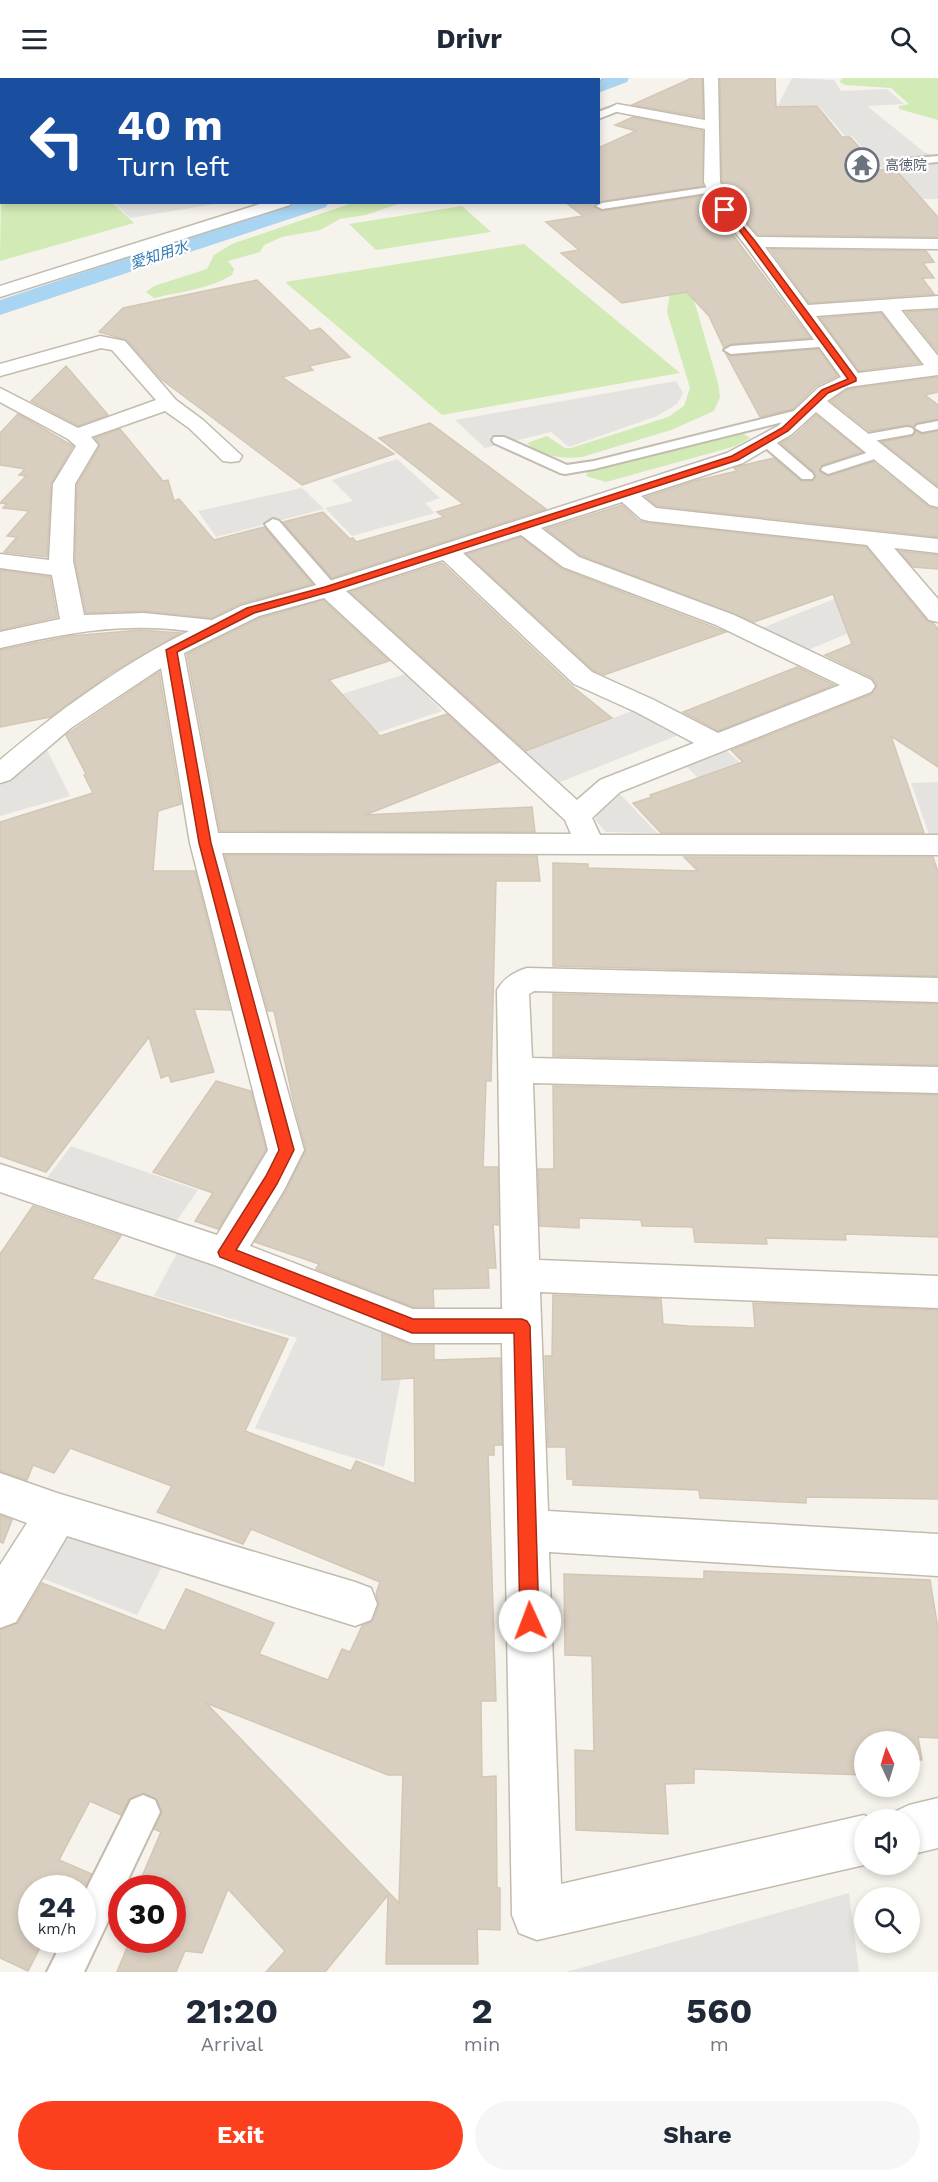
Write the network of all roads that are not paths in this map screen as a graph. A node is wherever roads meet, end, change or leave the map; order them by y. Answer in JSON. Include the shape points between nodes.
{"nodes":[{"id":1,"x":710,"y":78,"type":"edge"},
{"id":2,"x":617,"y":108,"type":"joint"},
{"id":3,"x":600,"y":115,"type":"edge"},
{"id":4,"x":714,"y":126,"type":"junction"},
{"id":5,"x":938,"y":159,"type":"edge"},
{"id":6,"x":906,"y":162,"type":"dead end"},
{"id":7,"x":716,"y":189,"type":"junction"},
{"id":8,"x":278,"y":204,"type":"edge"},
{"id":9,"x":602,"y":206,"type":"dead end"},
{"id":10,"x":752,"y":242,"type":"junction"},
{"id":11,"x":938,"y":244,"type":"edge"},
{"id":12,"x":0,"y":292,"type":"edge"},
{"id":13,"x":938,"y":302,"type":"edge"},
{"id":14,"x":887,"y":305,"type":"junction"},
{"id":15,"x":802,"y":311,"type":"junction"},
{"id":16,"x":826,"y":343,"type":"junction"},
{"id":17,"x":731,"y":350,"type":"dead end"},
{"id":18,"x":938,"y":369,"type":"edge"},
{"id":19,"x":0,"y":370,"type":"edge"},
{"id":20,"x":853,"y":380,"type":"junction"},
{"id":21,"x":2,"y":401,"type":"edge"},
{"id":22,"x":165,"y":402,"type":"junction"},
{"id":23,"x":809,"y":407,"type":"junction"},
{"id":24,"x":938,"y":425,"type":"edge"},
{"id":25,"x":75,"y":435,"type":"junction"},
{"id":26,"x":862,"y":439,"type":"junction"},
{"id":27,"x":499,"y":440,"type":"dead end"},
{"id":28,"x":766,"y":441,"type":"junction"},
{"id":29,"x":879,"y":453,"type":"junction"},
{"id":30,"x":231,"y":456,"type":"dead end"},
{"id":31,"x":828,"y":470,"type":"dead end"},
{"id":32,"x":807,"y":476,"type":"dead end"},
{"id":33,"x":625,"y":493,"type":"junction"},
{"id":34,"x":938,"y":500,"type":"edge"},
{"id":35,"x":273,"y":524,"type":"dead end"},
{"id":36,"x":523,"y":525,"type":"junction"},
{"id":37,"x":874,"y":539,"type":"junction"},
{"id":38,"x":938,"y":546,"type":"edge"},
{"id":39,"x":446,"y":550,"type":"junction"},
{"id":40,"x":0,"y":561,"type":"edge"},
{"id":41,"x":62,"y":569,"type":"junction"},
{"id":42,"x":329,"y":589,"type":"junction"},
{"id":43,"x":938,"y":615,"type":"edge"},
{"id":44,"x":73,"y":624,"type":"junction"},
{"id":45,"x":214,"y":628,"type":"junction"},
{"id":46,"x":0,"y":640,"type":"edge"},
{"id":47,"x":171,"y":650,"type":"junction"},
{"id":48,"x":717,"y":744,"type":"junction"},
{"id":49,"x":0,"y":774,"type":"edge"},
{"id":50,"x":577,"y":816,"type":"junction"},
{"id":51,"x":205,"y":843,"type":"junction"},
{"id":52,"x":588,"y":843,"type":"junction"},
{"id":53,"x":938,"y":845,"type":"edge"},
{"id":54,"x":938,"y":990,"type":"edge"},
{"id":55,"x":515,"y":1070,"type":"junction"},
{"id":56,"x":938,"y":1080,"type":"edge"},
{"id":57,"x":0,"y":1178,"type":"edge"},
{"id":58,"x":226,"y":1252,"type":"junction"},
{"id":59,"x":520,"y":1275,"type":"junction"},
{"id":60,"x":938,"y":1292,"type":"edge"},
{"id":61,"x":522,"y":1326,"type":"junction"},
{"id":62,"x":0,"y":1494,"type":"edge"},
{"id":63,"x":57,"y":1513,"type":"junction"},
{"id":64,"x":527,"y":1530,"type":"junction"},
{"id":65,"x":938,"y":1555,"type":"edge"},
{"id":66,"x":355,"y":1604,"type":"dead end"},
{"id":67,"x":0,"y":1606,"type":"edge"},
{"id":68,"x":143,"y":1812,"type":"dead end"},
{"id":69,"x":938,"y":1823,"type":"edge"},
{"id":70,"x":920,"y":1827,"type":"edge"},
{"id":71,"x":854,"y":1842,"type":"edge"},
{"id":72,"x":96,"y":1909,"type":"edge"},
{"id":73,"x":74,"y":1953,"type":"edge"},
{"id":74,"x":65,"y":1972,"type":"edge"}],
"edges":[{"from":1,"to":4,"type":"street"},
{"from":2,"to":3,"type":"lane"},
{"from":2,"to":4,"type":"street"},
{"from":4,"to":7,"type":"street","via":[[712,182]]},
{"from":5,"to":6,"type":"lane"},
{"from":7,"to":9,"type":"lane"},
{"from":7,"to":10,"type":"street","via":[[725,210]]},
{"from":8,"to":12,"type":"street"},
{"from":10,"to":11,"type":"street"},
{"from":10,"to":15,"type":"street"},
{"from":13,"to":14,"type":"street"},
{"from":14,"to":15,"type":"street"},
{"from":14,"to":18,"type":"street"},
{"from":15,"to":16,"type":"street"},
{"from":16,"to":17,"type":"lane"},
{"from":16,"to":20,"type":"street"},
{"from":18,"to":20,"type":"street"},
{"from":19,"to":22,"type":"street","via":[[100,342],[118,345]]},
{"from":20,"to":23,"type":"street","via":[[825,392]]},
{"from":21,"to":25,"type":"street"},
{"from":22,"to":25,"type":"street"},
{"from":22,"to":30,"type":"street"},
{"from":23,"to":26,"type":"street"},
{"from":23,"to":27,"type":"lane","via":[[565,470]]},
{"from":23,"to":28,"type":"street","via":[[785,430]]},
{"from":24,"to":26,"type":"lane"},
{"from":25,"to":41,"type":"street","via":[[87,445],[64,484]]},
{"from":26,"to":29,"type":"street"},
{"from":28,"to":32,"type":"lane"},
{"from":28,"to":33,"type":"street","via":[[735,458]]},
{"from":29,"to":31,"type":"lane"},
{"from":29,"to":34,"type":"street"},
{"from":33,"to":36,"type":"street"},
{"from":33,"to":37,"type":"street","via":[[649,514]]},
{"from":35,"to":42,"type":"lane"},
{"from":36,"to":39,"type":"street"},
{"from":36,"to":48,"type":"street","via":[[571,562],[725,620],[862,686]]},
{"from":37,"to":38,"type":"street"},
{"from":37,"to":43,"type":"street"},
{"from":39,"to":42,"type":"street"},
{"from":39,"to":48,"type":"street","via":[[583,678]]},
{"from":40,"to":41,"type":"street"},
{"from":41,"to":44,"type":"street"},
{"from":42,"to":45,"type":"street","via":[[250,610]]},
{"from":42,"to":50,"type":"street"},
{"from":44,"to":45,"type":"street","via":[[145,620]]},
{"from":44,"to":46,"type":"street"},
{"from":45,"to":47,"type":"street"},
{"from":47,"to":49,"type":"street","via":[[61,722]]},
{"from":47,"to":51,"type":"street"},
{"from":48,"to":50,"type":"street","via":[[610,786]]},
{"from":50,"to":52,"type":"street"},
{"from":51,"to":52,"type":"street"},
{"from":51,"to":58,"type":"street","via":[[286,1150]]},
{"from":52,"to":53,"type":"street"},
{"from":54,"to":55,"type":"street","via":[[527,979],[513,990]]},
{"from":55,"to":56,"type":"street"},
{"from":55,"to":59,"type":"street"},
{"from":57,"to":58,"type":"street"},
{"from":58,"to":61,"type":"street","via":[[412,1326]]},
{"from":59,"to":60,"type":"street"},
{"from":59,"to":61,"type":"street"},
{"from":61,"to":64,"type":"street"},
{"from":62,"to":63,"type":"street"},
{"from":63,"to":66,"type":"street"},
{"from":63,"to":67,"type":"street"},
{"from":64,"to":65,"type":"street"},
{"from":64,"to":71,"type":"street","via":[[537,1915]]},
{"from":68,"to":72,"type":"lane"},
{"from":69,"to":70,"type":"street"},
{"from":73,"to":74,"type":"lane"}]}
